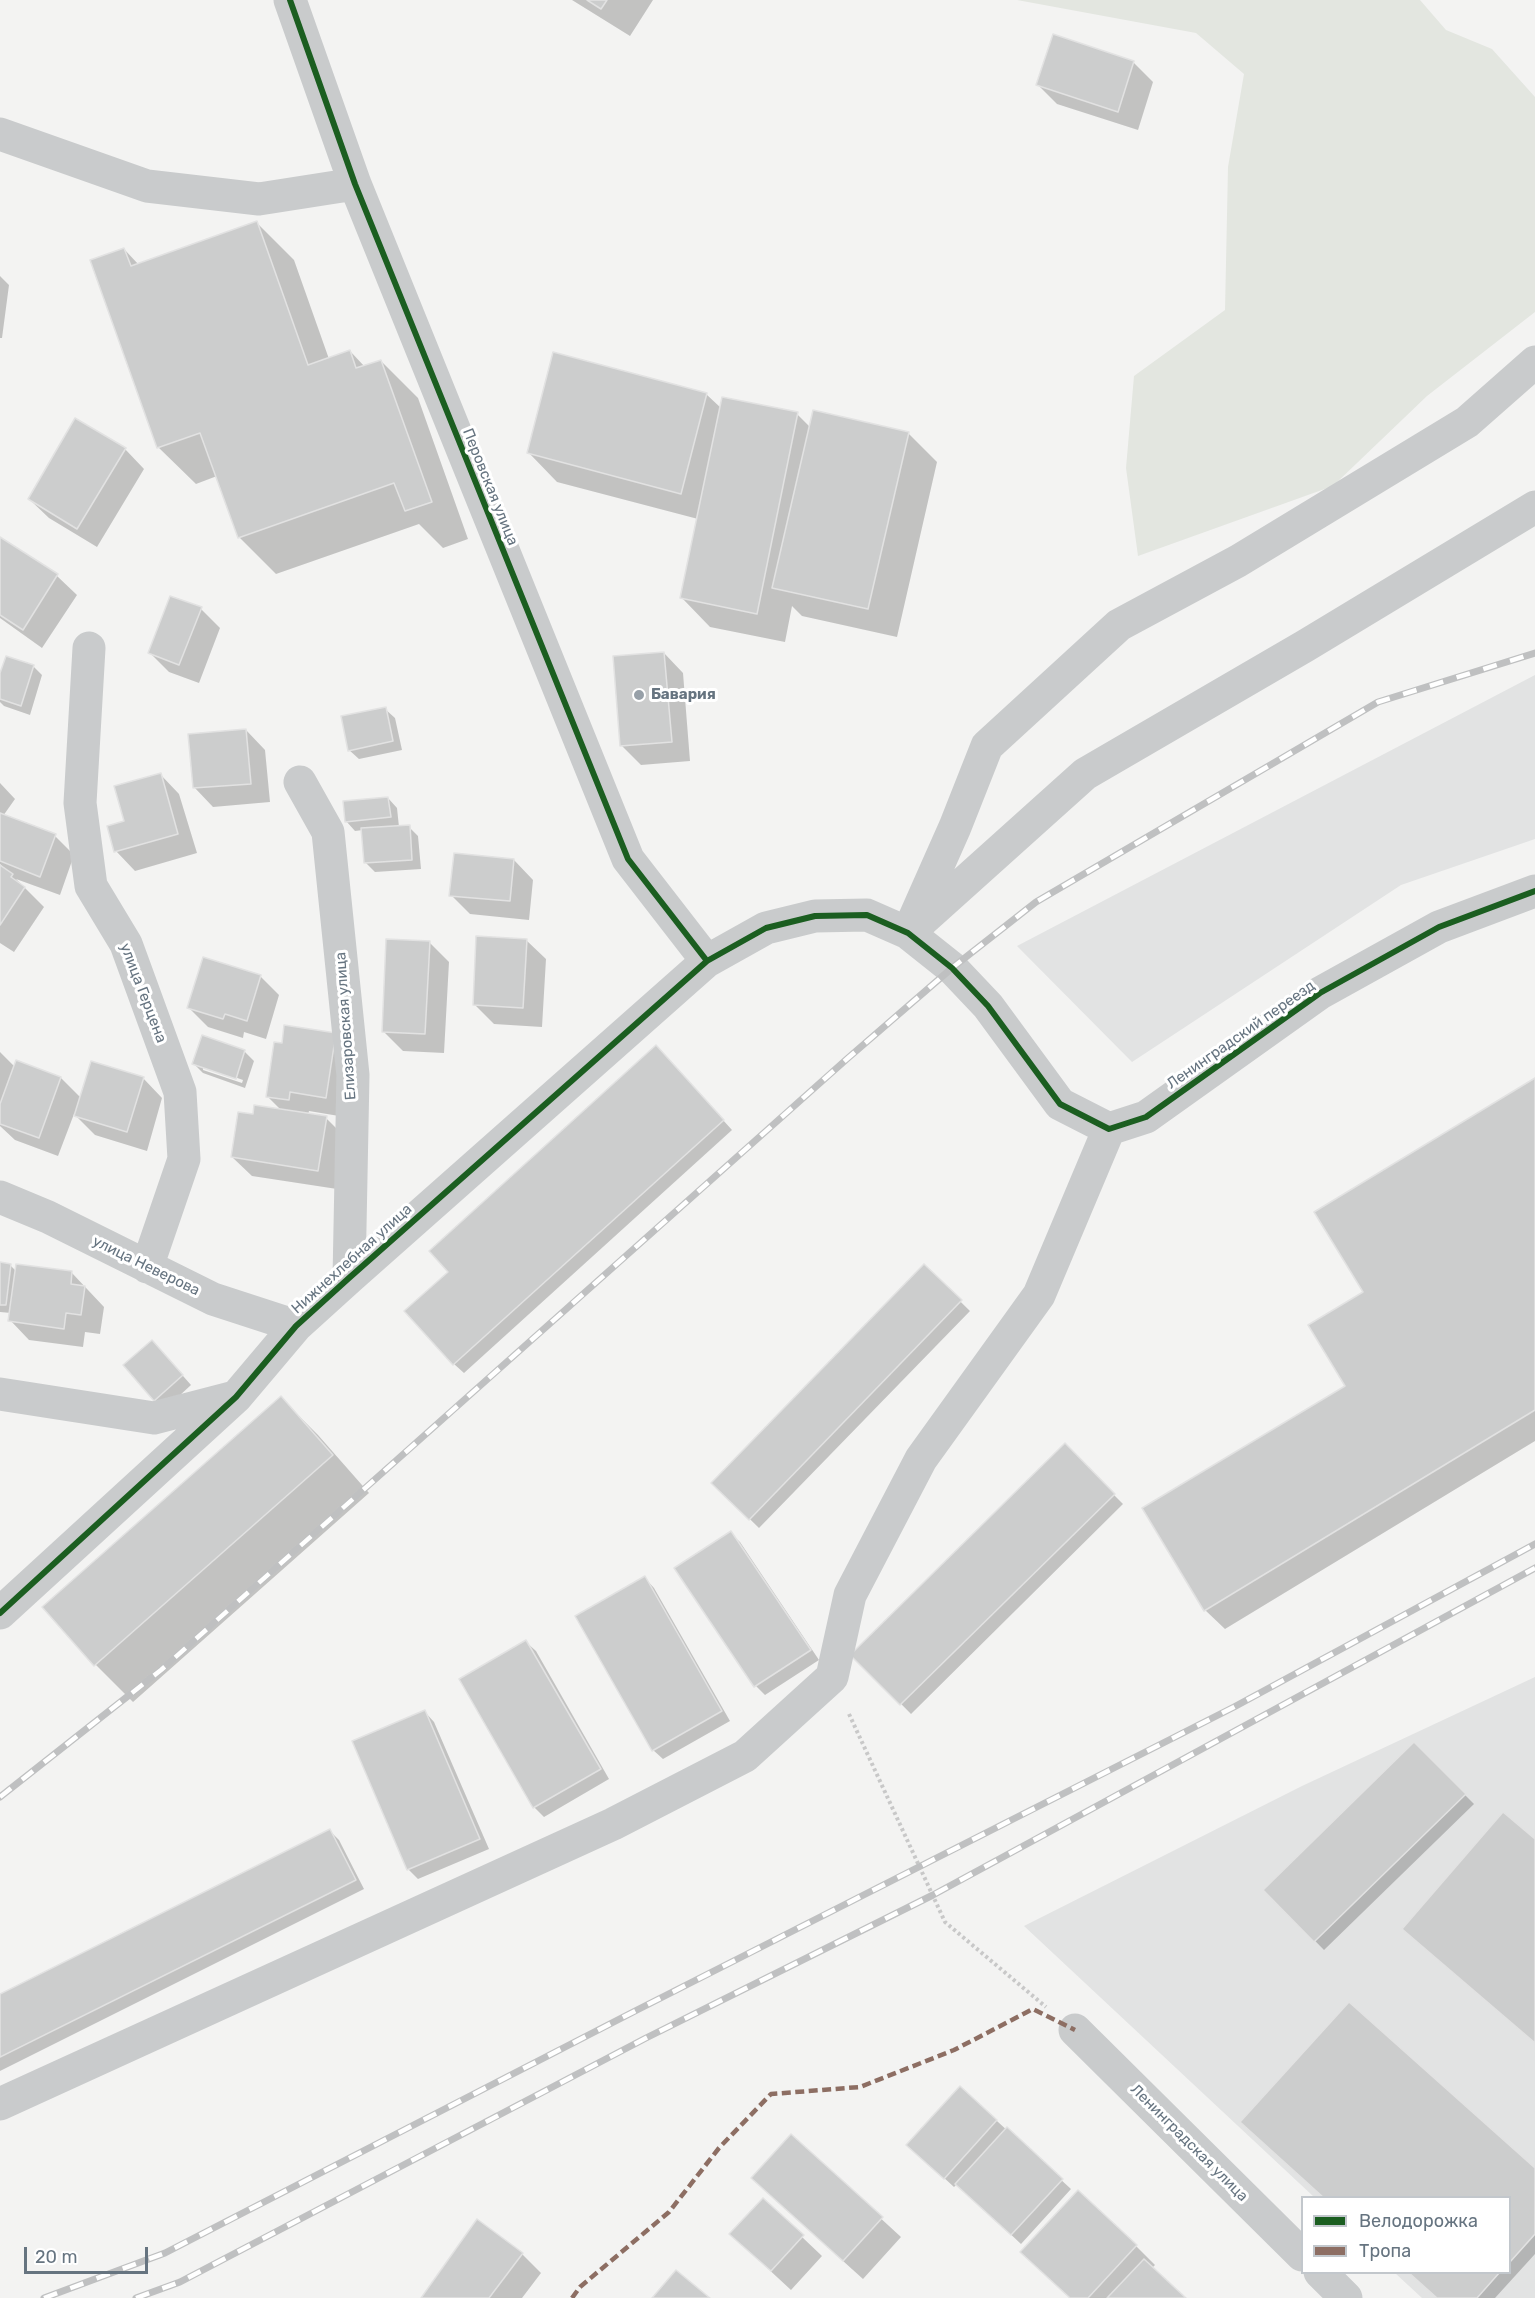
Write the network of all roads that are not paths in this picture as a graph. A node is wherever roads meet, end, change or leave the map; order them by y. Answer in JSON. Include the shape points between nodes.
{"nodes":[{"id":1,"x":290,"y":0,"type":"edge"},
{"id":2,"x":0,"y":134,"type":"edge"},
{"id":3,"x":354,"y":184,"type":"junction"},
{"id":4,"x":1535,"y":362,"type":"edge"},
{"id":5,"x":1535,"y":507,"type":"edge"},
{"id":6,"x":89,"y":648,"type":"dead end"},
{"id":7,"x":300,"y":782,"type":"dead end"},
{"id":8,"x":1535,"y":891,"type":"edge"},
{"id":9,"x":908,"y":933,"type":"junction"},
{"id":10,"x":707,"y":962,"type":"junction"},
{"id":11,"x":1109,"y":1129,"type":"junction"},
{"id":12,"x":0,"y":1197,"type":"edge"},
{"id":13,"x":147,"y":1267,"type":"junction"},
{"id":14,"x":349,"y":1278,"type":"junction"},
{"id":15,"x":296,"y":1326,"type":"junction"},
{"id":16,"x":0,"y":1394,"type":"edge"},
{"id":17,"x":236,"y":1397,"type":"junction"},
{"id":18,"x":0,"y":1613,"type":"edge"},
{"id":19,"x":1075,"y":2030,"type":"road end"},
{"id":20,"x":0,"y":2104,"type":"edge"},
{"id":21,"x":1301,"y":2254,"type":"edge"},
{"id":22,"x":1322,"y":2274,"type":"edge"},
{"id":23,"x":1346,"y":2298,"type":"edge"}],
"edges":[{"from":1,"to":3,"type":"street","name":"Перовская улица"},
{"from":2,"to":3,"type":"street","via":[[147,186],[260,199]]},
{"from":3,"to":10,"type":"street","name":"Перовская улица","via":[[628,859]]},
{"from":4,"to":9,"type":"street","via":[[1467,422],[1238,561],[1119,625],[987,746]]},
{"from":5,"to":9,"type":"street","via":[[1084,774]]},
{"from":6,"to":13,"type":"street","name":"улица Герцена","via":[[80,803],[91,886],[126,944],[180,1092],[184,1159]]},
{"from":7,"to":14,"type":"street","name":"Елизаровская улица","via":[[328,832],[353,1075]]},
{"from":8,"to":11,"type":"street","name":"Ленинградский переезд","via":[[1439,927],[1320,993],[1146,1117]]},
{"from":9,"to":10,"type":"street","name":"Нижнехлебная улица","via":[[867,915],[815,916],[766,927]]},
{"from":9,"to":11,"type":"street","name":"Нижнехлебная улица","via":[[952,969],[988,1006],[1060,1104]]},
{"from":10,"to":14,"type":"street","name":"Нижнехлебная улица"},
{"from":11,"to":20,"type":"street","via":[[1039,1295],[921,1459],[850,1595],[832,1677],[745,1756],[613,1824]]},
{"from":12,"to":13,"type":"street","name":"улица Неверова","via":[[48,1216]]},
{"from":13,"to":15,"type":"street","name":"улица Неверова","via":[[213,1299]]},
{"from":14,"to":15,"type":"street","name":"Нижнехлебная улица"},
{"from":15,"to":17,"type":"street","name":"Нижнехлебная улица"},
{"from":16,"to":17,"type":"street","via":[[154,1418]]},
{"from":17,"to":18,"type":"street","name":"Нижнехлебная улица"},
{"from":19,"to":21,"type":"street","name":"Ленинградская улица"},
{"from":22,"to":23,"type":"street"}]}
